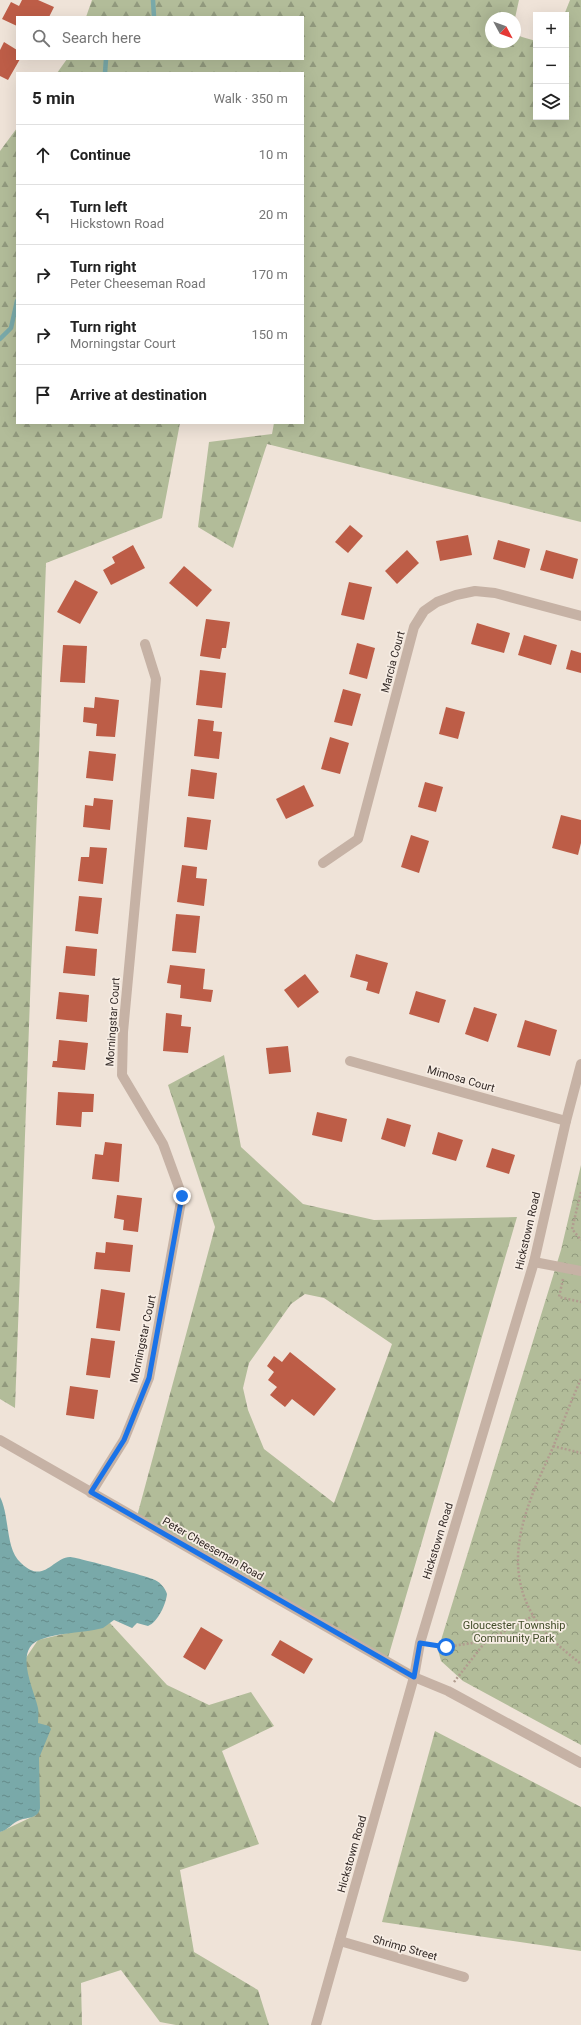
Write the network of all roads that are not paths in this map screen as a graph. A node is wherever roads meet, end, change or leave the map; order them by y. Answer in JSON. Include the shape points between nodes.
{"nodes":[{"id":1,"x":581,"y":616,"type":"edge"},
{"id":2,"x":145,"y":644,"type":"dead end"},
{"id":3,"x":324,"y":863,"type":"dead end"},
{"id":4,"x":350,"y":1061,"type":"dead end"},
{"id":5,"x":581,"y":1064,"type":"edge"},
{"id":6,"x":566,"y":1121,"type":"junction"},
{"id":7,"x":534,"y":1262,"type":"junction"},
{"id":8,"x":581,"y":1271,"type":"edge"},
{"id":9,"x":0,"y":1440,"type":"edge"},
{"id":10,"x":91,"y":1492,"type":"junction"},
{"id":11,"x":414,"y":1677,"type":"junction"},
{"id":12,"x":581,"y":1763,"type":"edge"},
{"id":13,"x":340,"y":1941,"type":"junction"},
{"id":14,"x":464,"y":1977,"type":"dead end"},
{"id":15,"x":316,"y":2025,"type":"edge"}],
"edges":[{"from":1,"to":3,"type":"street","name":"Marcia Court","via":[[495,593],[475,591],[437,602],[424,611],[414,627],[358,839]]},
{"from":2,"to":10,"type":"street","name":"Morningstar Court","via":[[156,679],[123,1032],[122,1075],[162,1144],[182,1196],[149,1378],[124,1440]]},
{"from":4,"to":6,"type":"street","name":"Mimosa Court"},
{"from":5,"to":6,"type":"street","name":"Hickstown Road"},
{"from":6,"to":7,"type":"street","name":"Hickstown Road"},
{"from":7,"to":8,"type":"street"},
{"from":7,"to":11,"type":"street","name":"Hickstown Road","via":[[420,1643]]},
{"from":9,"to":10,"type":"street","name":"Peter Cheeseman Road"},
{"from":10,"to":11,"type":"street","name":"Peter Cheeseman Road"},
{"from":11,"to":12,"type":"street","name":"Peter Cheeseman Road","via":[[448,1690]]},
{"from":11,"to":13,"type":"street","name":"Hickstown Road"},
{"from":13,"to":14,"type":"street","name":"Shrimp Street"},
{"from":13,"to":15,"type":"street","name":"Hickstown Road"}]}
